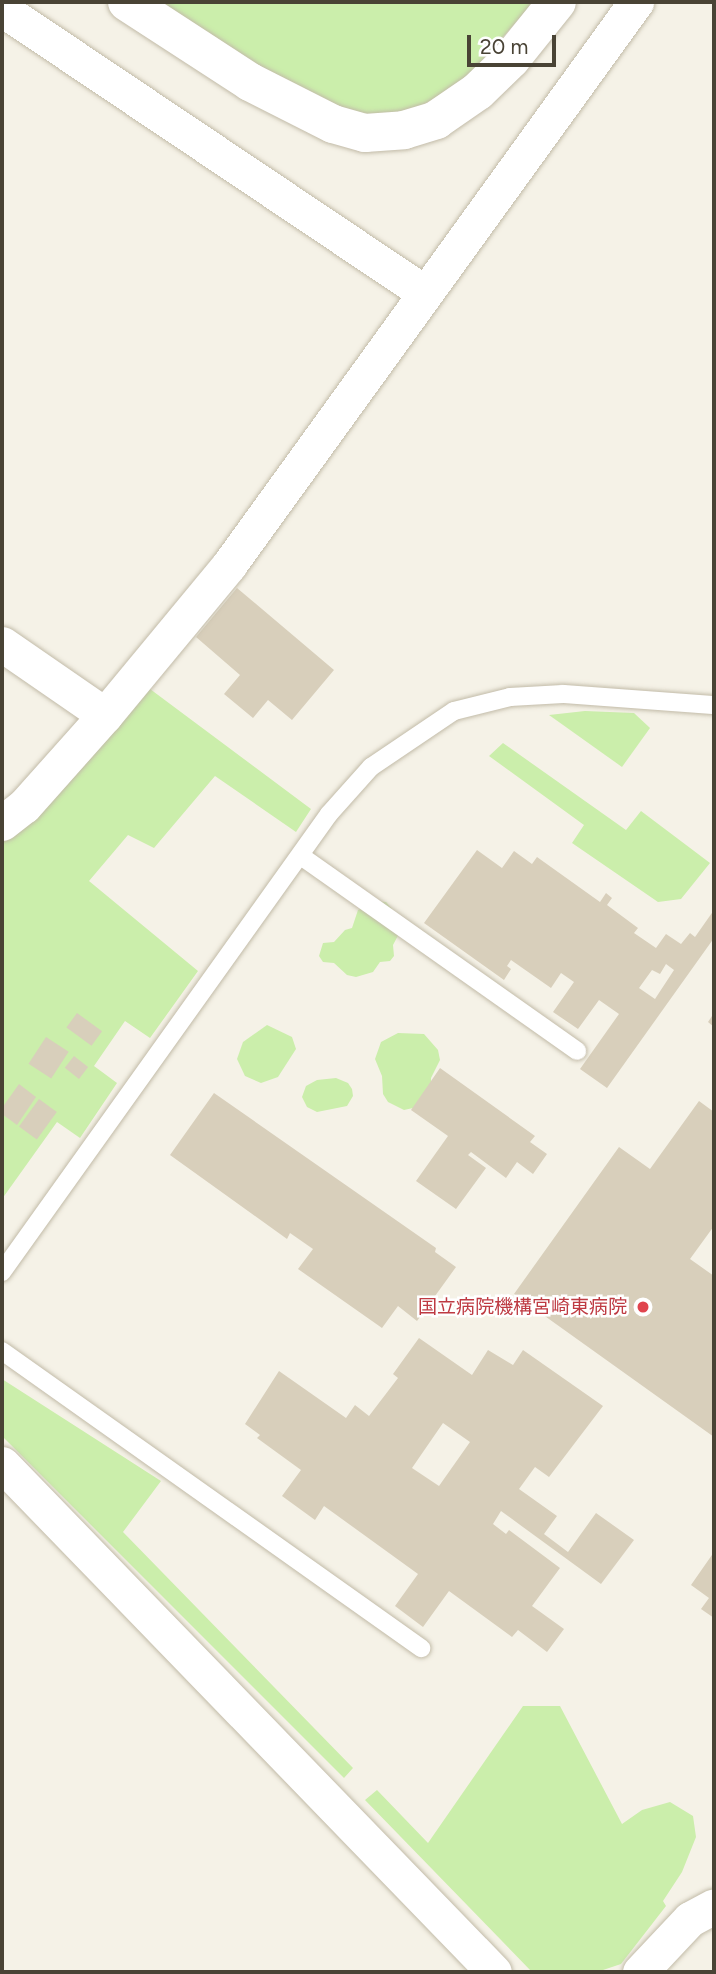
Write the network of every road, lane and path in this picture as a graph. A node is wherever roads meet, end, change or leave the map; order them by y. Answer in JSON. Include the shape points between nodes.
{"nodes":[{"id":1,"x":127,"y":2,"type":"edge"},
{"id":2,"x":557,"y":2,"type":"edge"},
{"id":3,"x":636,"y":2,"type":"edge"},
{"id":4,"x":2,"y":9,"type":"edge"},
{"id":5,"x":425,"y":293,"type":"junction"},
{"id":6,"x":2,"y":644,"type":"edge"},
{"id":7,"x":714,"y":705,"type":"edge"},
{"id":8,"x":105,"y":716,"type":"junction"},
{"id":9,"x":2,"y":823,"type":"edge"},
{"id":10,"x":301,"y":856,"type":"junction"},
{"id":11,"x":576,"y":1051,"type":"dead end"},
{"id":12,"x":2,"y":1272,"type":"edge"},
{"id":13,"x":2,"y":1351,"type":"edge"},
{"id":14,"x":2,"y":1464,"type":"edge"},
{"id":15,"x":421,"y":1648,"type":"dead end"},
{"id":16,"x":714,"y":1906,"type":"edge"},
{"id":17,"x":494,"y":1972,"type":"edge"},
{"id":18,"x":639,"y":1972,"type":"edge"}],
"edges":[{"from":1,"to":2,"type":"street","via":[[250,82],[334,124],[365,133],[404,131],[436,120],[503,67]]},
{"from":3,"to":5,"type":"street"},
{"from":4,"to":5,"type":"street"},
{"from":5,"to":8,"type":"street","via":[[229,565]]},
{"from":6,"to":8,"type":"street"},
{"from":7,"to":10,"type":"lane","via":[[563,694],[510,697],[454,711],[371,767],[329,814]]},
{"from":8,"to":9,"type":"street","via":[[24,806]]},
{"from":10,"to":11,"type":"lane"},
{"from":10,"to":12,"type":"lane"},
{"from":13,"to":15,"type":"lane"},
{"from":14,"to":17,"type":"street"},
{"from":16,"to":18,"type":"street","via":[[690,1919]]}]}
